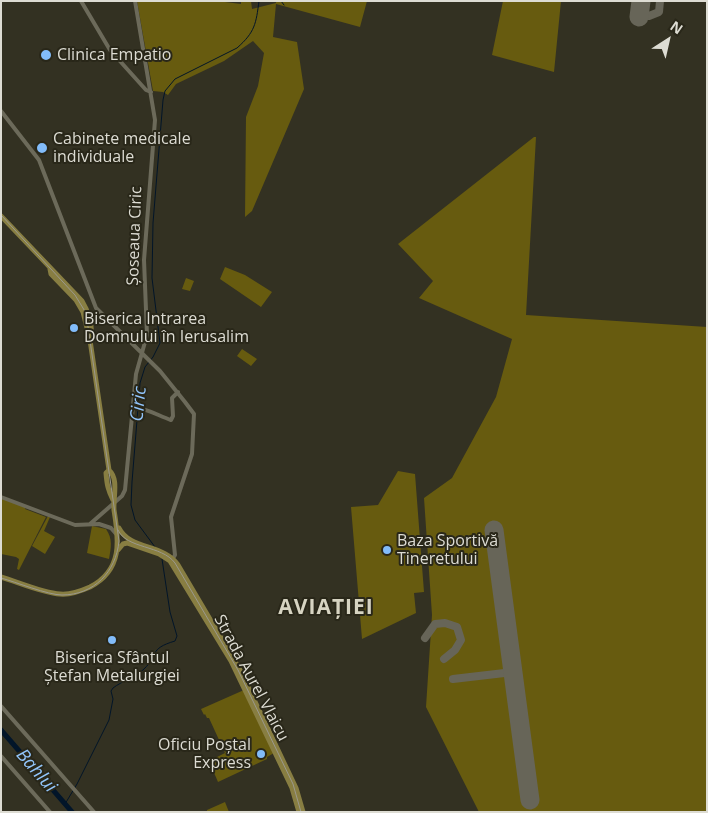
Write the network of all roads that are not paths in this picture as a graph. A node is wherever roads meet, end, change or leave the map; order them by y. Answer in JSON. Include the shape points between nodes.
{"nodes":[{"id":1,"x":81,"y":1,"type":"edge"},
{"id":2,"x":135,"y":1,"type":"edge"},
{"id":3,"x":151,"y":92,"type":"junction"},
{"id":4,"x":1,"y":111,"type":"edge"},
{"id":5,"x":1,"y":216,"type":"edge"},
{"id":6,"x":141,"y":353,"type":"junction"},
{"id":7,"x":178,"y":392,"type":"junction"},
{"id":8,"x":137,"y":407,"type":"junction"},
{"id":9,"x":193,"y":451,"type":"junction"},
{"id":10,"x":196,"y":460,"type":"dead end"},
{"id":11,"x":1,"y":497,"type":"edge"},
{"id":12,"x":113,"y":502,"type":"junction"},
{"id":13,"x":90,"y":524,"type":"junction"},
{"id":14,"x":115,"y":526,"type":"junction"},
{"id":15,"x":174,"y":549,"type":"junction"},
{"id":16,"x":160,"y":552,"type":"junction"},
{"id":17,"x":117,"y":553,"type":"junction"},
{"id":18,"x":169,"y":558,"type":"junction"},
{"id":19,"x":179,"y":568,"type":"junction"},
{"id":20,"x":1,"y":577,"type":"edge"},
{"id":21,"x":1,"y":706,"type":"edge"},
{"id":22,"x":1,"y":756,"type":"edge"},
{"id":23,"x":50,"y":812,"type":"edge"},
{"id":24,"x":94,"y":812,"type":"edge"},
{"id":25,"x":301,"y":812,"type":"edge"}],
"edges":[{"from":1,"to":3,"type":"street","via":[[110,50]]},
{"from":2,"to":3,"type":"street","name":"Șoseaua Ciric"},
{"from":3,"to":6,"type":"street","name":"Șoseaua Ciric","via":[[154,120],[144,260],[148,323]]},
{"from":4,"to":6,"type":"street","via":[[39,160],[92,303]]},
{"from":5,"to":12,"type":"main road","via":[[80,306],[90,340],[107,482]]},
{"from":6,"to":7,"type":"street"},
{"from":6,"to":8,"type":"street","name":"Șoseaua Ciric","via":[[136,374]]},
{"from":7,"to":8,"type":"street","via":[[172,398],[171,420]]},
{"from":7,"to":9,"type":"street","name":"Strada Aurel Vlaicu","via":[[194,414]]},
{"from":8,"to":12,"type":"street","name":"Șoseaua Ciric","via":[[126,484],[122,496]]},
{"from":9,"to":10,"type":"street"},
{"from":9,"to":15,"type":"street","name":"Strada Aurel Vlaicu","via":[[170,517]]},
{"from":11,"to":13,"type":"street","via":[[75,526]]},
{"from":12,"to":13,"type":"street","name":"Șoseaua Ciric"},
{"from":12,"to":14,"type":"main road"},
{"from":13,"to":14,"type":"street"},
{"from":14,"to":16,"type":"main road","via":[[128,539]]},
{"from":14,"to":17,"type":"main road"},
{"from":15,"to":18,"type":"street","name":"Strada Aurel Vlaicu","via":[[175,555]]},
{"from":15,"to":19,"type":"street","name":"Strada Aurel Vlaicu"},
{"from":16,"to":17,"type":"main road","via":[[127,543]]},
{"from":16,"to":18,"type":"main road"},
{"from":17,"to":20,"type":"main road","via":[[105,576],[78,592],[61,594]]},
{"from":18,"to":19,"type":"main road","name":"Strada Aurel Vlaicu"},
{"from":18,"to":25,"type":"main road","name":"Strada Aurel Vlaicu","via":[[232,662]]},
{"from":19,"to":25,"type":"main road","name":"Strada Aurel Vlaicu","via":[[238,665],[295,784]]},
{"from":21,"to":24,"type":"street"},
{"from":22,"to":23,"type":"street"}]}
